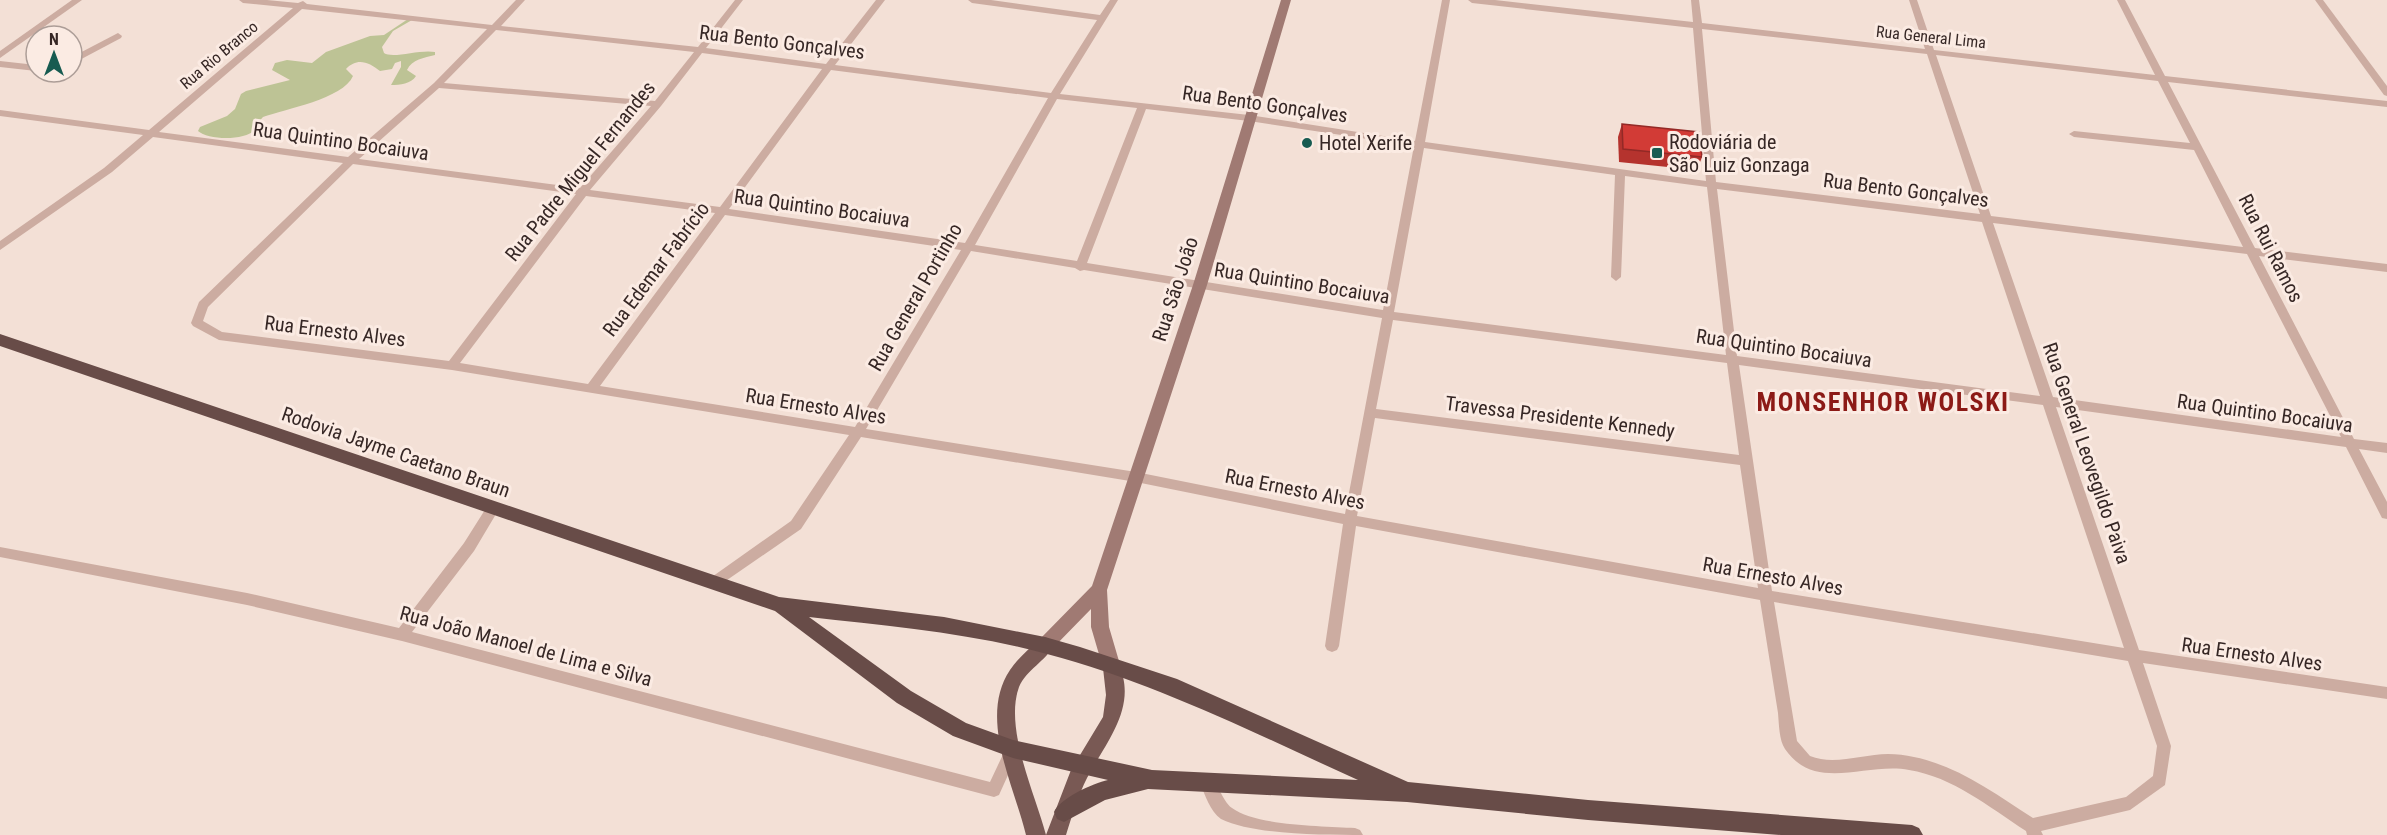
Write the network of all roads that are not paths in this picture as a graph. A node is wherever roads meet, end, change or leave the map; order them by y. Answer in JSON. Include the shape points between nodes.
{"nodes":[{"id":1,"x":78,"y":0,"type":"edge"},
{"id":2,"x":243,"y":0,"type":"edge"},
{"id":3,"x":308,"y":0,"type":"edge"},
{"id":4,"x":521,"y":0,"type":"edge"},
{"id":5,"x":739,"y":0,"type":"edge"},
{"id":6,"x":881,"y":0,"type":"edge"},
{"id":7,"x":972,"y":0,"type":"edge"},
{"id":8,"x":1114,"y":0,"type":"edge"},
{"id":9,"x":1286,"y":0,"type":"edge"},
{"id":10,"x":1446,"y":0,"type":"edge"},
{"id":11,"x":1472,"y":0,"type":"edge"},
{"id":12,"x":1695,"y":0,"type":"edge"},
{"id":13,"x":1913,"y":0,"type":"edge"},
{"id":14,"x":2121,"y":0,"type":"edge"},
{"id":15,"x":2319,"y":0,"type":"edge"},
{"id":16,"x":300,"y":7,"type":"junction"},
{"id":17,"x":1104,"y":18,"type":"junction"},
{"id":18,"x":496,"y":26,"type":"junction"},
{"id":19,"x":1698,"y":26,"type":"junction"},
{"id":20,"x":118,"y":36,"type":"dead end"},
{"id":21,"x":699,"y":50,"type":"junction"},
{"id":22,"x":1931,"y":52,"type":"junction"},
{"id":23,"x":0,"y":55,"type":"edge"},
{"id":24,"x":84,"y":55,"type":"edge"},
{"id":25,"x":0,"y":64,"type":"edge"},
{"id":26,"x":829,"y":66,"type":"junction"},
{"id":27,"x":24,"y":67,"type":"edge"},
{"id":28,"x":2161,"y":78,"type":"junction"},
{"id":29,"x":437,"y":85,"type":"junction"},
{"id":30,"x":2387,"y":93,"type":"edge"},
{"id":31,"x":1054,"y":96,"type":"junction"},
{"id":32,"x":658,"y":104,"type":"junction"},
{"id":33,"x":2387,"y":104,"type":"edge"},
{"id":34,"x":1143,"y":106,"type":"junction"},
{"id":35,"x":0,"y":112,"type":"edge"},
{"id":36,"x":1249,"y":118,"type":"junction"},
{"id":37,"x":150,"y":133,"type":"junction"},
{"id":38,"x":2074,"y":134,"type":"dead end"},
{"id":39,"x":1418,"y":144,"type":"junction"},
{"id":40,"x":2197,"y":147,"type":"junction"},
{"id":41,"x":351,"y":160,"type":"junction"},
{"id":42,"x":1620,"y":172,"type":"junction"},
{"id":43,"x":1713,"y":185,"type":"junction"},
{"id":44,"x":583,"y":192,"type":"junction"},
{"id":45,"x":723,"y":211,"type":"junction"},
{"id":46,"x":1987,"y":218,"type":"junction"},
{"id":47,"x":0,"y":246,"type":"edge"},
{"id":48,"x":967,"y":248,"type":"junction"},
{"id":49,"x":2250,"y":251,"type":"junction"},
{"id":50,"x":1080,"y":267,"type":"junction"},
{"id":51,"x":2387,"y":268,"type":"edge"},
{"id":52,"x":1616,"y":277,"type":"dead end"},
{"id":53,"x":1200,"y":285,"type":"junction"},
{"id":54,"x":1387,"y":315,"type":"junction"},
{"id":55,"x":0,"y":340,"type":"edge"},
{"id":56,"x":1732,"y":359,"type":"junction"},
{"id":57,"x":452,"y":366,"type":"junction"},
{"id":58,"x":591,"y":388,"type":"junction"},
{"id":59,"x":2048,"y":400,"type":"junction"},
{"id":60,"x":1369,"y":413,"type":"junction"},
{"id":61,"x":858,"y":432,"type":"junction"},
{"id":62,"x":2349,"y":443,"type":"junction"},
{"id":63,"x":2387,"y":448,"type":"edge"},
{"id":64,"x":1746,"y":461,"type":"junction"},
{"id":65,"x":1136,"y":477,"type":"junction"},
{"id":66,"x":493,"y":509,"type":"junction"},
{"id":67,"x":2387,"y":514,"type":"edge"},
{"id":68,"x":1350,"y":520,"type":"junction"},
{"id":69,"x":0,"y":552,"type":"edge"},
{"id":70,"x":714,"y":583,"type":"junction"},
{"id":71,"x":1099,"y":590,"type":"junction"},
{"id":72,"x":1764,"y":595,"type":"junction"},
{"id":73,"x":779,"y":605,"type":"junction"},
{"id":74,"x":402,"y":635,"type":"junction"},
{"id":75,"x":1045,"y":645,"type":"junction"},
{"id":76,"x":1332,"y":646,"type":"dead end"},
{"id":77,"x":2135,"y":656,"type":"junction"},
{"id":78,"x":1113,"y":668,"type":"junction"},
{"id":79,"x":2387,"y":693,"type":"edge"},
{"id":80,"x":1013,"y":749,"type":"junction"},
{"id":81,"x":1084,"y":764,"type":"junction"},
{"id":82,"x":1152,"y":780,"type":"junction"},
{"id":83,"x":1207,"y":783,"type":"junction"},
{"id":84,"x":1407,"y":792,"type":"junction"},
{"id":85,"x":1064,"y":812,"type":"junction"},
{"id":86,"x":1798,"y":831,"type":"edge"},
{"id":87,"x":2033,"y":831,"type":"edge"},
{"id":88,"x":1299,"y":833,"type":"edge"},
{"id":89,"x":1036,"y":835,"type":"edge"},
{"id":90,"x":1056,"y":835,"type":"edge"},
{"id":91,"x":1355,"y":835,"type":"edge"},
{"id":92,"x":1912,"y":835,"type":"edge"}],
"edges":[{"from":1,"to":23,"type":"street"},
{"from":2,"to":16,"type":"street","name":"Rua Bento Gonçalves"},
{"from":3,"to":16,"type":"street","name":"Rua Rio Branco"},
{"from":4,"to":18,"type":"street"},
{"from":5,"to":21,"type":"street","name":"Rua Padre Miguel Fernandes"},
{"from":6,"to":26,"type":"street","name":"Rua Edemar Fabrício"},
{"from":7,"to":17,"type":"street"},
{"from":8,"to":17,"type":"street","name":"Rua General Portinho"},
{"from":9,"to":36,"type":"main road","name":"Rua São João"},
{"from":10,"to":39,"type":"street"},
{"from":11,"to":19,"type":"street","name":"Rua General Lima"},
{"from":12,"to":19,"type":"street"},
{"from":13,"to":22,"type":"street","name":"Rua General Leovegildo Paiva"},
{"from":14,"to":28,"type":"street","name":"Rua Rui Ramos"},
{"from":15,"to":30,"type":"street"},
{"from":16,"to":18,"type":"street","name":"Rua Bento Gonçalves"},
{"from":16,"to":37,"type":"street","name":"Rua Rio Branco"},
{"from":17,"to":31,"type":"street","name":"Rua General Portinho"},
{"from":18,"to":21,"type":"street","name":"Rua Bento Gonçalves"},
{"from":18,"to":29,"type":"street"},
{"from":19,"to":22,"type":"street","name":"Rua General Lima"},
{"from":19,"to":43,"type":"street"},
{"from":20,"to":24,"type":"street"},
{"from":21,"to":26,"type":"street","name":"Rua Bento Gonçalves"},
{"from":21,"to":32,"type":"street","name":"Rua Padre Miguel Fernandes"},
{"from":22,"to":28,"type":"street","name":"Rua General Lima"},
{"from":22,"to":46,"type":"street","name":"Rua General Leovegildo Paiva"},
{"from":25,"to":27,"type":"street"},
{"from":26,"to":31,"type":"street","name":"Rua Bento Gonçalves"},
{"from":26,"to":45,"type":"street","name":"Rua Edemar Fabrício"},
{"from":28,"to":33,"type":"street","name":"Rua General Lima"},
{"from":28,"to":40,"type":"street","name":"Rua Rui Ramos"},
{"from":29,"to":32,"type":"street"},
{"from":29,"to":41,"type":"street"},
{"from":31,"to":34,"type":"street","name":"Rua Bento Gonçalves"},
{"from":31,"to":48,"type":"street","name":"Rua General Portinho"},
{"from":32,"to":44,"type":"street","name":"Rua Padre Miguel Fernandes"},
{"from":34,"to":36,"type":"street","name":"Rua Bento Gonçalves"},
{"from":34,"to":50,"type":"street"},
{"from":35,"to":37,"type":"street","name":"Rua Quintino Bocaiuva"},
{"from":36,"to":39,"type":"street","name":"Rua Bento Gonçalves"},
{"from":36,"to":53,"type":"main road","name":"Rua São João"},
{"from":37,"to":41,"type":"street","name":"Rua Quintino Bocaiuva"},
{"from":37,"to":47,"type":"street","name":"Rua Rio Branco","via":[[108,170]]},
{"from":38,"to":40,"type":"street"},
{"from":39,"to":42,"type":"street","name":"Rua Bento Gonçalves"},
{"from":39,"to":54,"type":"street"},
{"from":40,"to":49,"type":"street","name":"Rua Rui Ramos"},
{"from":41,"to":44,"type":"street","name":"Rua Quintino Bocaiuva"},
{"from":41,"to":57,"type":"street","name":"Rua Ernesto Alves","via":[[203,305],[197,323],[219,336]]},
{"from":42,"to":43,"type":"street","name":"Rua Bento Gonçalves"},
{"from":42,"to":52,"type":"street"},
{"from":43,"to":46,"type":"street","name":"Rua Bento Gonçalves"},
{"from":43,"to":56,"type":"street"},
{"from":44,"to":45,"type":"street","name":"Rua Quintino Bocaiuva"},
{"from":44,"to":57,"type":"street","name":"Rua Padre Miguel Fernandes"},
{"from":45,"to":48,"type":"street","name":"Rua Quintino Bocaiuva"},
{"from":45,"to":58,"type":"street","name":"Rua Edemar Fabrício"},
{"from":46,"to":49,"type":"street","name":"Rua Bento Gonçalves"},
{"from":46,"to":59,"type":"street","name":"Rua General Leovegildo Paiva"},
{"from":48,"to":50,"type":"street","name":"Rua Quintino Bocaiuva"},
{"from":48,"to":61,"type":"street","name":"Rua General Portinho"},
{"from":49,"to":51,"type":"street","name":"Rua Bento Gonçalves"},
{"from":49,"to":62,"type":"street","name":"Rua Rui Ramos"},
{"from":50,"to":53,"type":"street","name":"Rua Quintino Bocaiuva"},
{"from":53,"to":54,"type":"street","name":"Rua Quintino Bocaiuva"},
{"from":53,"to":65,"type":"main road","name":"Rua São João"},
{"from":54,"to":56,"type":"street","name":"Rua Quintino Bocaiuva"},
{"from":54,"to":60,"type":"street"},
{"from":55,"to":66,"type":"highway","name":"Rodovia Jayme Caetano Braun"},
{"from":56,"to":59,"type":"street","name":"Rua Quintino Bocaiuva"},
{"from":56,"to":64,"type":"street"},
{"from":57,"to":58,"type":"street","name":"Rua Ernesto Alves"},
{"from":58,"to":61,"type":"street","name":"Rua Ernesto Alves"},
{"from":59,"to":62,"type":"street","name":"Rua Quintino Bocaiuva"},
{"from":59,"to":77,"type":"street","name":"Rua General Leovegildo Paiva"},
{"from":60,"to":64,"type":"street","name":"Travessa Presidente Kennedy"},
{"from":60,"to":68,"type":"street"},
{"from":61,"to":65,"type":"street","name":"Rua Ernesto Alves"},
{"from":61,"to":70,"type":"street","name":"Rua General Portinho","via":[[796,525]]},
{"from":62,"to":63,"type":"street","name":"Rua Quintino Bocaiuva"},
{"from":62,"to":67,"type":"street","name":"Rua Rui Ramos"},
{"from":64,"to":72,"type":"street"},
{"from":65,"to":68,"type":"street","name":"Rua Ernesto Alves"},
{"from":65,"to":71,"type":"main road","name":"Rua São João"},
{"from":66,"to":70,"type":"highway","name":"Rodovia Jayme Caetano Braun"},
{"from":66,"to":74,"type":"street"},
{"from":68,"to":72,"type":"street","name":"Rua Ernesto Alves"},
{"from":68,"to":76,"type":"street"},
{"from":69,"to":74,"type":"street","name":"Rua João Manoel de Lima e Silva","via":[[247,599]]},
{"from":70,"to":73,"type":"highway","name":"Rodovia Jayme Caetano Braun"},
{"from":71,"to":75,"type":"main road","name":"Rua São João"},
{"from":71,"to":78,"type":"main road","name":"Rua São João","via":[[1100,627]]},
{"from":72,"to":77,"type":"street","name":"Rua Ernesto Alves"},
{"from":72,"to":87,"type":"street","via":[[1790,744],[1806,762],[1827,766],[1887,760],[1919,763],[1949,774]]},
{"from":73,"to":75,"type":"highway","name":"Rodovia Jayme Caetano Braun","via":[[944,625]]},
{"from":73,"to":80,"type":"highway","name":"Rodovia Jayme Caetano Braun","via":[[904,697],[960,730]]},
{"from":74,"to":80,"type":"street","name":"Rua João Manoel de Lima e Silva","via":[[994,790]]},
{"from":75,"to":78,"type":"highway","name":"Rodovia Jayme Caetano Braun"},
{"from":75,"to":80,"type":"main road","via":[[1019,671],[1009,689],[1006,714]]},
{"from":77,"to":79,"type":"street","name":"Rua Ernesto Alves"},
{"from":77,"to":87,"type":"street","name":"Rua General Leovegildo Paiva","via":[[2164,746],[2160,780],[2130,802]]},
{"from":78,"to":81,"type":"main road","via":[[1112,719]]},
{"from":78,"to":84,"type":"highway","name":"Rodovia Jayme Caetano Braun","via":[[1170,685]]},
{"from":80,"to":81,"type":"highway"},
{"from":80,"to":89,"type":"main road"},
{"from":81,"to":82,"type":"highway"},
{"from":81,"to":85,"type":"main road"},
{"from":82,"to":83,"type":"highway"},
{"from":82,"to":85,"type":"highway","via":[[1101,790]]},
{"from":83,"to":84,"type":"highway"},
{"from":83,"to":88,"type":"street","via":[[1225,814],[1242,822]]},
{"from":84,"to":86,"type":"highway"},
{"from":85,"to":90,"type":"main road"},
{"from":86,"to":92,"type":"highway"},
{"from":88,"to":91,"type":"street"}]}
